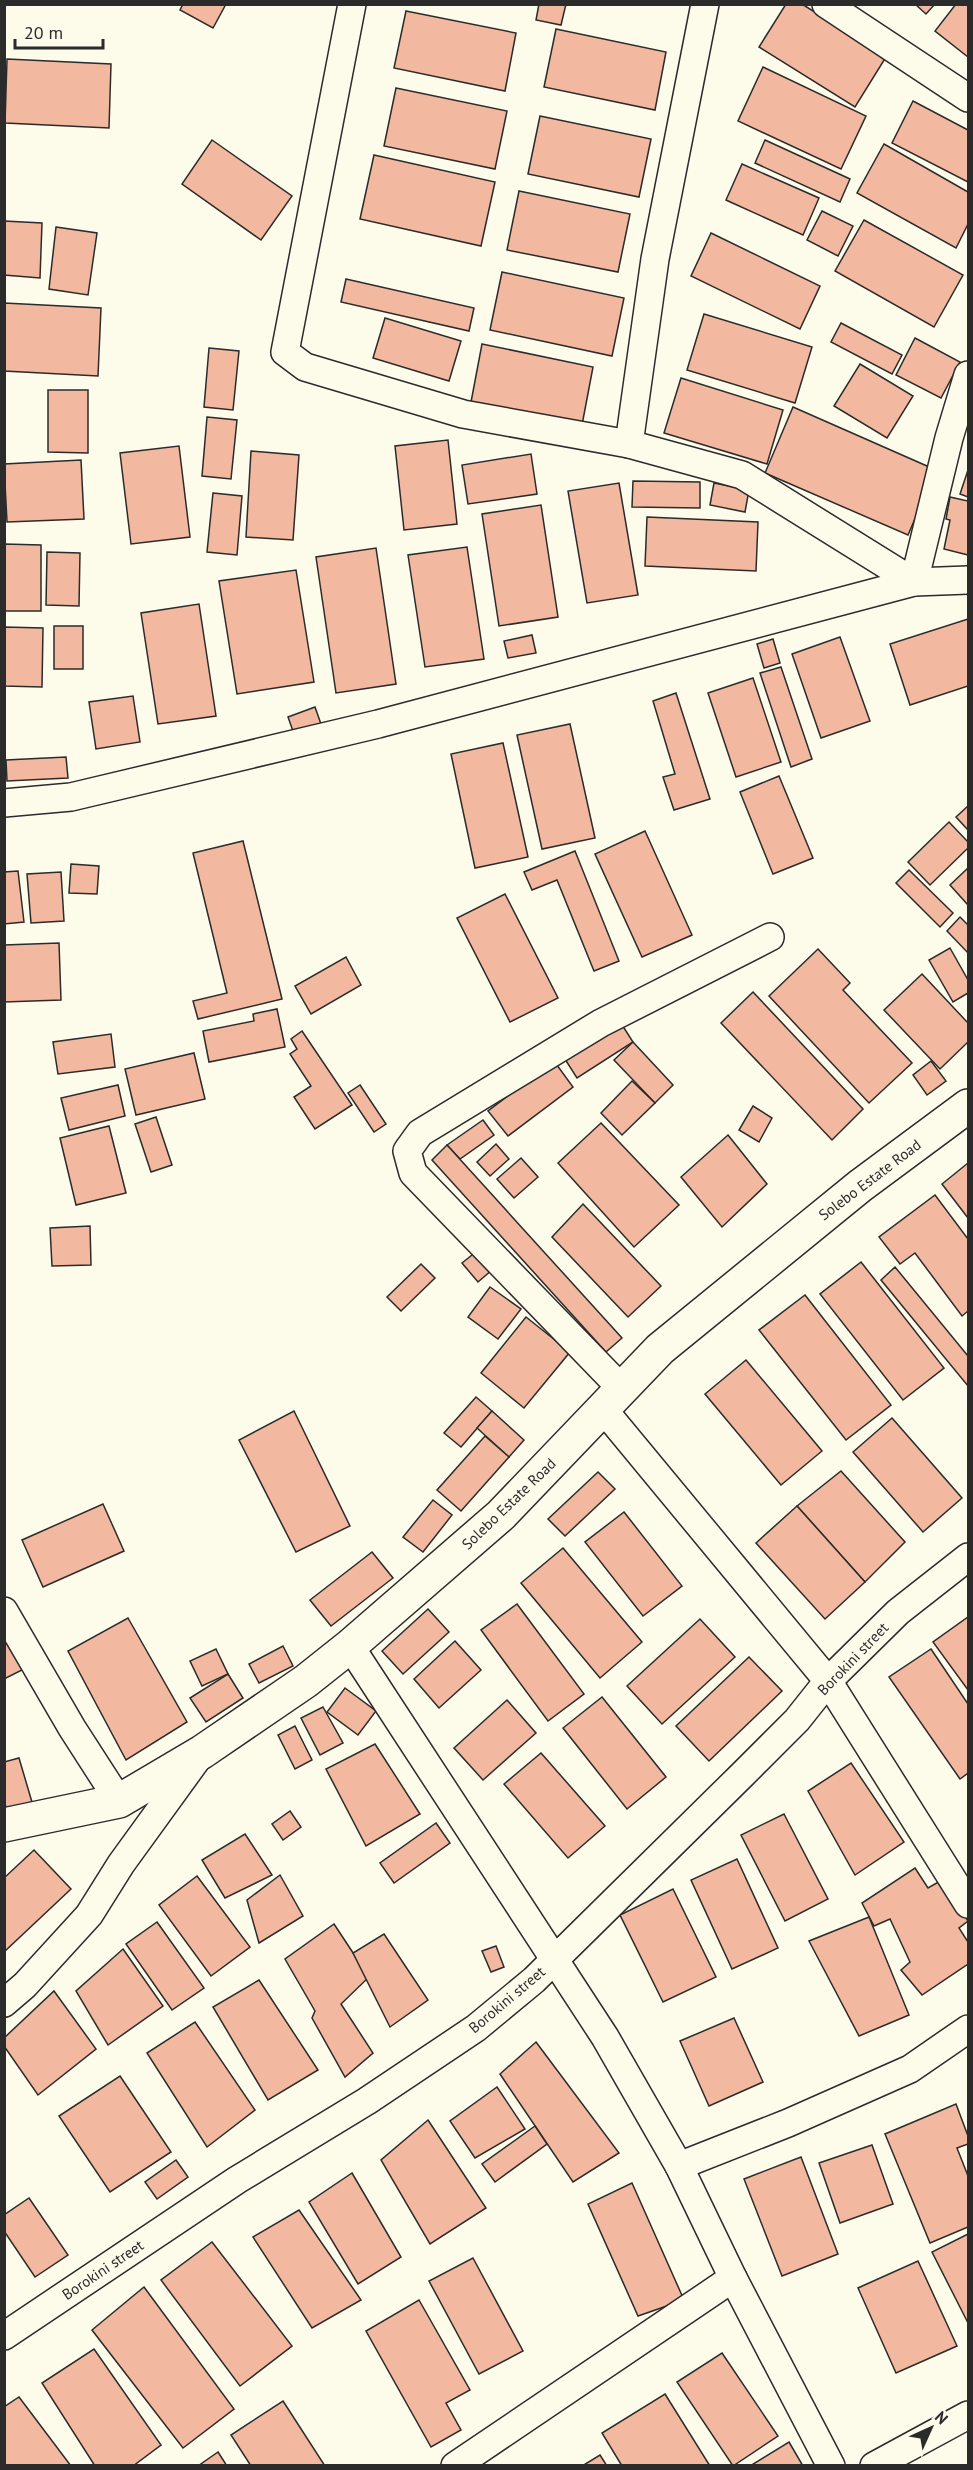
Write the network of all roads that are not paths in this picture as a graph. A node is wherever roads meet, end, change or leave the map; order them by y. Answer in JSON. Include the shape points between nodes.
{"nodes":[{"id":1,"x":352,"y":4,"type":"edge"},
{"id":2,"x":705,"y":4,"type":"edge"},
{"id":3,"x":826,"y":4,"type":"edge"},
{"id":4,"x":969,"y":98,"type":"edge"},
{"id":5,"x":969,"y":375,"type":"edge"},
{"id":6,"x":629,"y":444,"type":"junction"},
{"id":7,"x":969,"y":580,"type":"edge"},
{"id":8,"x":914,"y":582,"type":"junction"},
{"id":9,"x":4,"y":803,"type":"edge"},
{"id":10,"x":770,"y":937,"type":"dead end"},
{"id":11,"x":969,"y":1106,"type":"edge"},
{"id":12,"x":612,"y":1399,"type":"junction"},
{"id":13,"x":969,"y":1557,"type":"edge"},
{"id":14,"x":4,"y":1611,"type":"edge"},
{"id":15,"x":350,"y":1646,"type":"junction"},
{"id":16,"x":828,"y":1681,"type":"junction"},
{"id":17,"x":202,"y":1752,"type":"junction"},
{"id":18,"x":119,"y":1801,"type":"junction"},
{"id":19,"x":4,"y":1825,"type":"edge"},
{"id":20,"x":969,"y":1904,"type":"edge"},
{"id":21,"x":555,"y":1959,"type":"junction"},
{"id":22,"x":4,"y":2002,"type":"edge"},
{"id":23,"x":969,"y":2029,"type":"edge"},
{"id":24,"x":680,"y":2166,"type":"junction"},
{"id":25,"x":733,"y":2278,"type":"junction"},
{"id":26,"x":4,"y":2336,"type":"edge"},
{"id":27,"x":969,"y":2415,"type":"edge"},
{"id":28,"x":455,"y":2466,"type":"edge"},
{"id":29,"x":831,"y":2466,"type":"edge"},
{"id":30,"x":874,"y":2466,"type":"edge"}],
"edges":[{"from":1,"to":6,"type":"street","via":[[285,352],[306,367],[463,414]]},
{"from":2,"to":6,"type":"street","via":[[655,259]]},
{"from":3,"to":4,"type":"street"},
{"from":5,"to":8,"type":"street","via":[[949,438]]},
{"from":6,"to":8,"type":"street","via":[[742,475]]},
{"from":7,"to":8,"type":"street"},
{"from":8,"to":9,"type":"street","via":[[378,724],[71,797]]},
{"from":10,"to":12,"type":"street","via":[[601,1023],[420,1133],[407,1151],[413,1173]]},
{"from":11,"to":12,"type":"street","name":"Solebo Estate Road","via":[[850,1194],[660,1349]]},
{"from":12,"to":15,"type":"street","name":"Solebo Estate Road","via":[[501,1515]]},
{"from":12,"to":16,"type":"street"},
{"from":13,"to":16,"type":"street","name":"Borokini street","via":[[898,1612]]},
{"from":14,"to":18,"type":"street"},
{"from":15,"to":17,"type":"street","name":"Solebo Estate Road"},
{"from":15,"to":21,"type":"street"},
{"from":16,"to":20,"type":"street"},
{"from":16,"to":21,"type":"street","name":"Borokini street","via":[[797,1720]]},
{"from":17,"to":18,"type":"street","name":"Solebo Estate Road"},
{"from":17,"to":22,"type":"street","via":[[89,1915],[25,1985]]},
{"from":18,"to":19,"type":"street","name":"Solebo Estate Road"},
{"from":21,"to":24,"type":"street"},
{"from":21,"to":26,"type":"street","name":"Borokini street","via":[[466,2034],[368,2101],[237,2180]]},
{"from":23,"to":24,"type":"street","via":[[910,2070]]},
{"from":24,"to":25,"type":"street"},
{"from":25,"to":28,"type":"street"},
{"from":25,"to":29,"type":"street"},
{"from":27,"to":30,"type":"street"}]}
